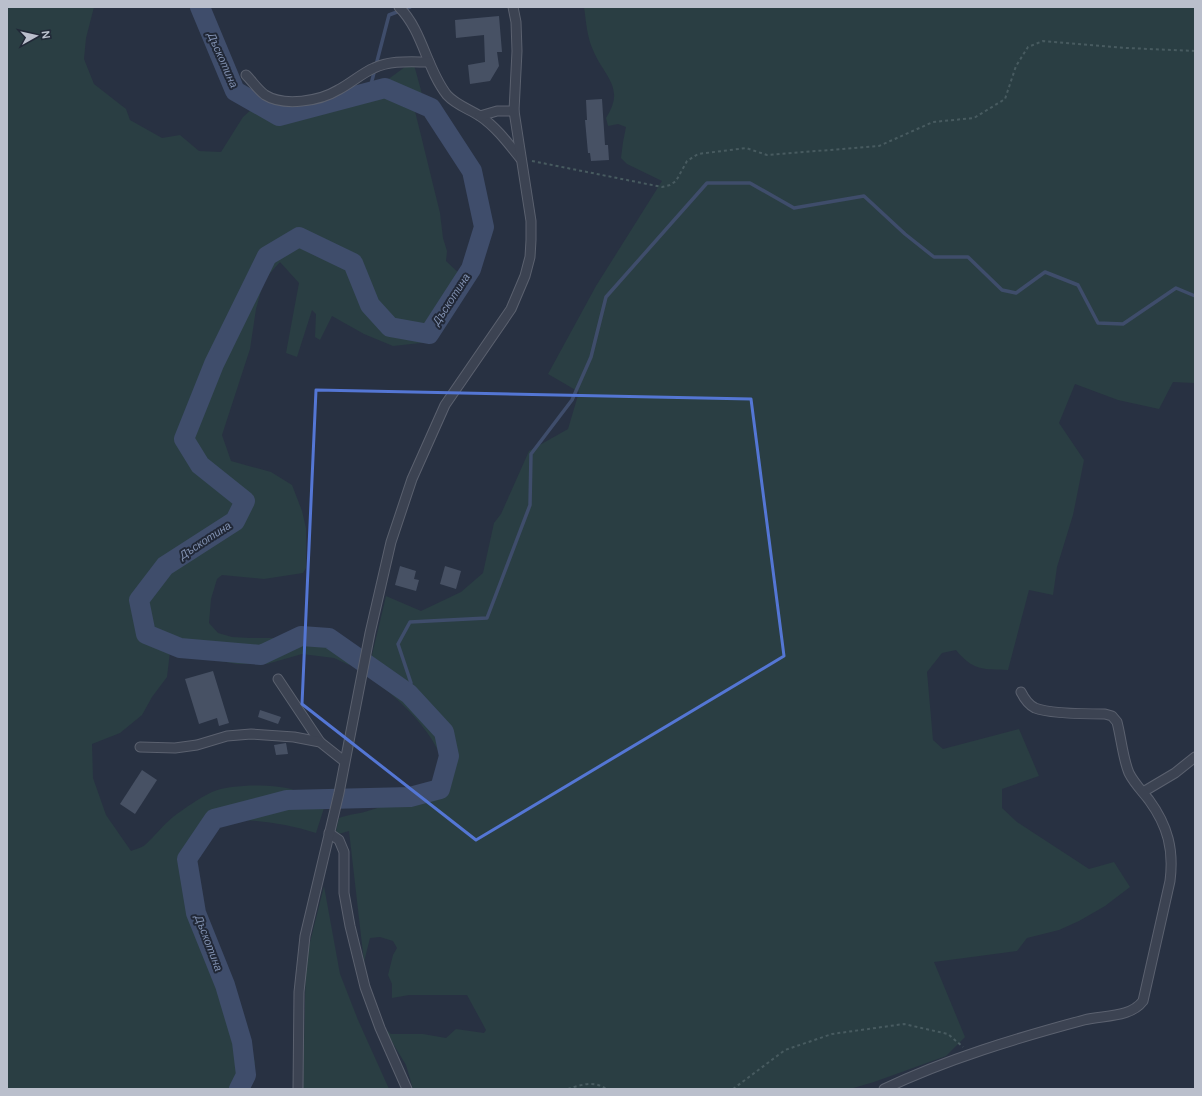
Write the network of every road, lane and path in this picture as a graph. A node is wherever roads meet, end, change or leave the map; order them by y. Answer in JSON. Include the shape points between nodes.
{"nodes":[{"id":1,"x":399,"y":7,"type":"edge"},
{"id":2,"x":513,"y":7,"type":"edge"},
{"id":3,"x":1195,"y":50,"type":"edge"},
{"id":4,"x":429,"y":62,"type":"junction"},
{"id":5,"x":246,"y":75,"type":"dead end"},
{"id":6,"x":514,"y":111,"type":"junction"},
{"id":7,"x":480,"y":116,"type":"junction"},
{"id":8,"x":521,"y":159,"type":"junction"},
{"id":9,"x":278,"y":678,"type":"dead end"},
{"id":10,"x":1021,"y":692,"type":"dead end"},
{"id":11,"x":320,"y":742,"type":"junction"},
{"id":12,"x":140,"y":747,"type":"dead end"},
{"id":13,"x":1195,"y":757,"type":"edge"},
{"id":14,"x":344,"y":761,"type":"junction"},
{"id":15,"x":1143,"y":792,"type":"junction"},
{"id":16,"x":329,"y":833,"type":"junction"},
{"id":17,"x":971,"y":1055,"type":"junction"},
{"id":18,"x":298,"y":1089,"type":"edge"},
{"id":19,"x":407,"y":1089,"type":"edge"},
{"id":20,"x":568,"y":1089,"type":"edge"},
{"id":21,"x":606,"y":1089,"type":"edge"},
{"id":22,"x":733,"y":1089,"type":"edge"},
{"id":23,"x":884,"y":1089,"type":"edge"}],
"edges":[{"from":1,"to":4,"type":"street","via":[[415,30]]},
{"from":2,"to":6,"type":"street","via":[[517,51]]},
{"from":3,"to":8,"type":"path","via":[[1127,48],[1043,41],[1028,47],[1016,66],[1005,99],[974,118],[933,122],[879,146],[767,156],[746,148],[698,154],[687,161],[676,181],[662,187]]},
{"from":4,"to":5,"type":"street","via":[[403,62],[375,67],[337,92],[301,102],[286,102],[272,98],[264,94]]},
{"from":4,"to":7,"type":"street","via":[[448,96],[461,107]]},
{"from":6,"to":7,"type":"street","via":[[497,111]]},
{"from":6,"to":8,"type":"street"},
{"from":7,"to":8,"type":"street","via":[[503,137]]},
{"from":8,"to":14,"type":"street","via":[[532,240],[525,276],[511,309],[445,405],[412,479],[391,542]]},
{"from":9,"to":11,"type":"street"},
{"from":10,"to":15,"type":"street","via":[[1026,701],[1035,708],[1112,716],[1117,722],[1129,772]]},
{"from":11,"to":12,"type":"street","via":[[251,734],[227,736],[197,745],[175,748]]},
{"from":11,"to":14,"type":"street"},
{"from":13,"to":15,"type":"street","via":[[1175,773]]},
{"from":14,"to":16,"type":"street"},
{"from":15,"to":17,"type":"street","via":[[1166,830],[1172,866],[1143,1001],[1133,1010],[1062,1026]]},
{"from":16,"to":18,"type":"street","via":[[305,936],[299,992]]},
{"from":16,"to":19,"type":"street","via":[[338,840],[344,852],[344,893],[364,986]]},
{"from":17,"to":22,"type":"path","via":[[948,1034],[904,1024],[832,1034],[785,1050]]},
{"from":17,"to":23,"type":"street"},
{"from":20,"to":21,"type":"path","via":[[585,1084]]}]}
